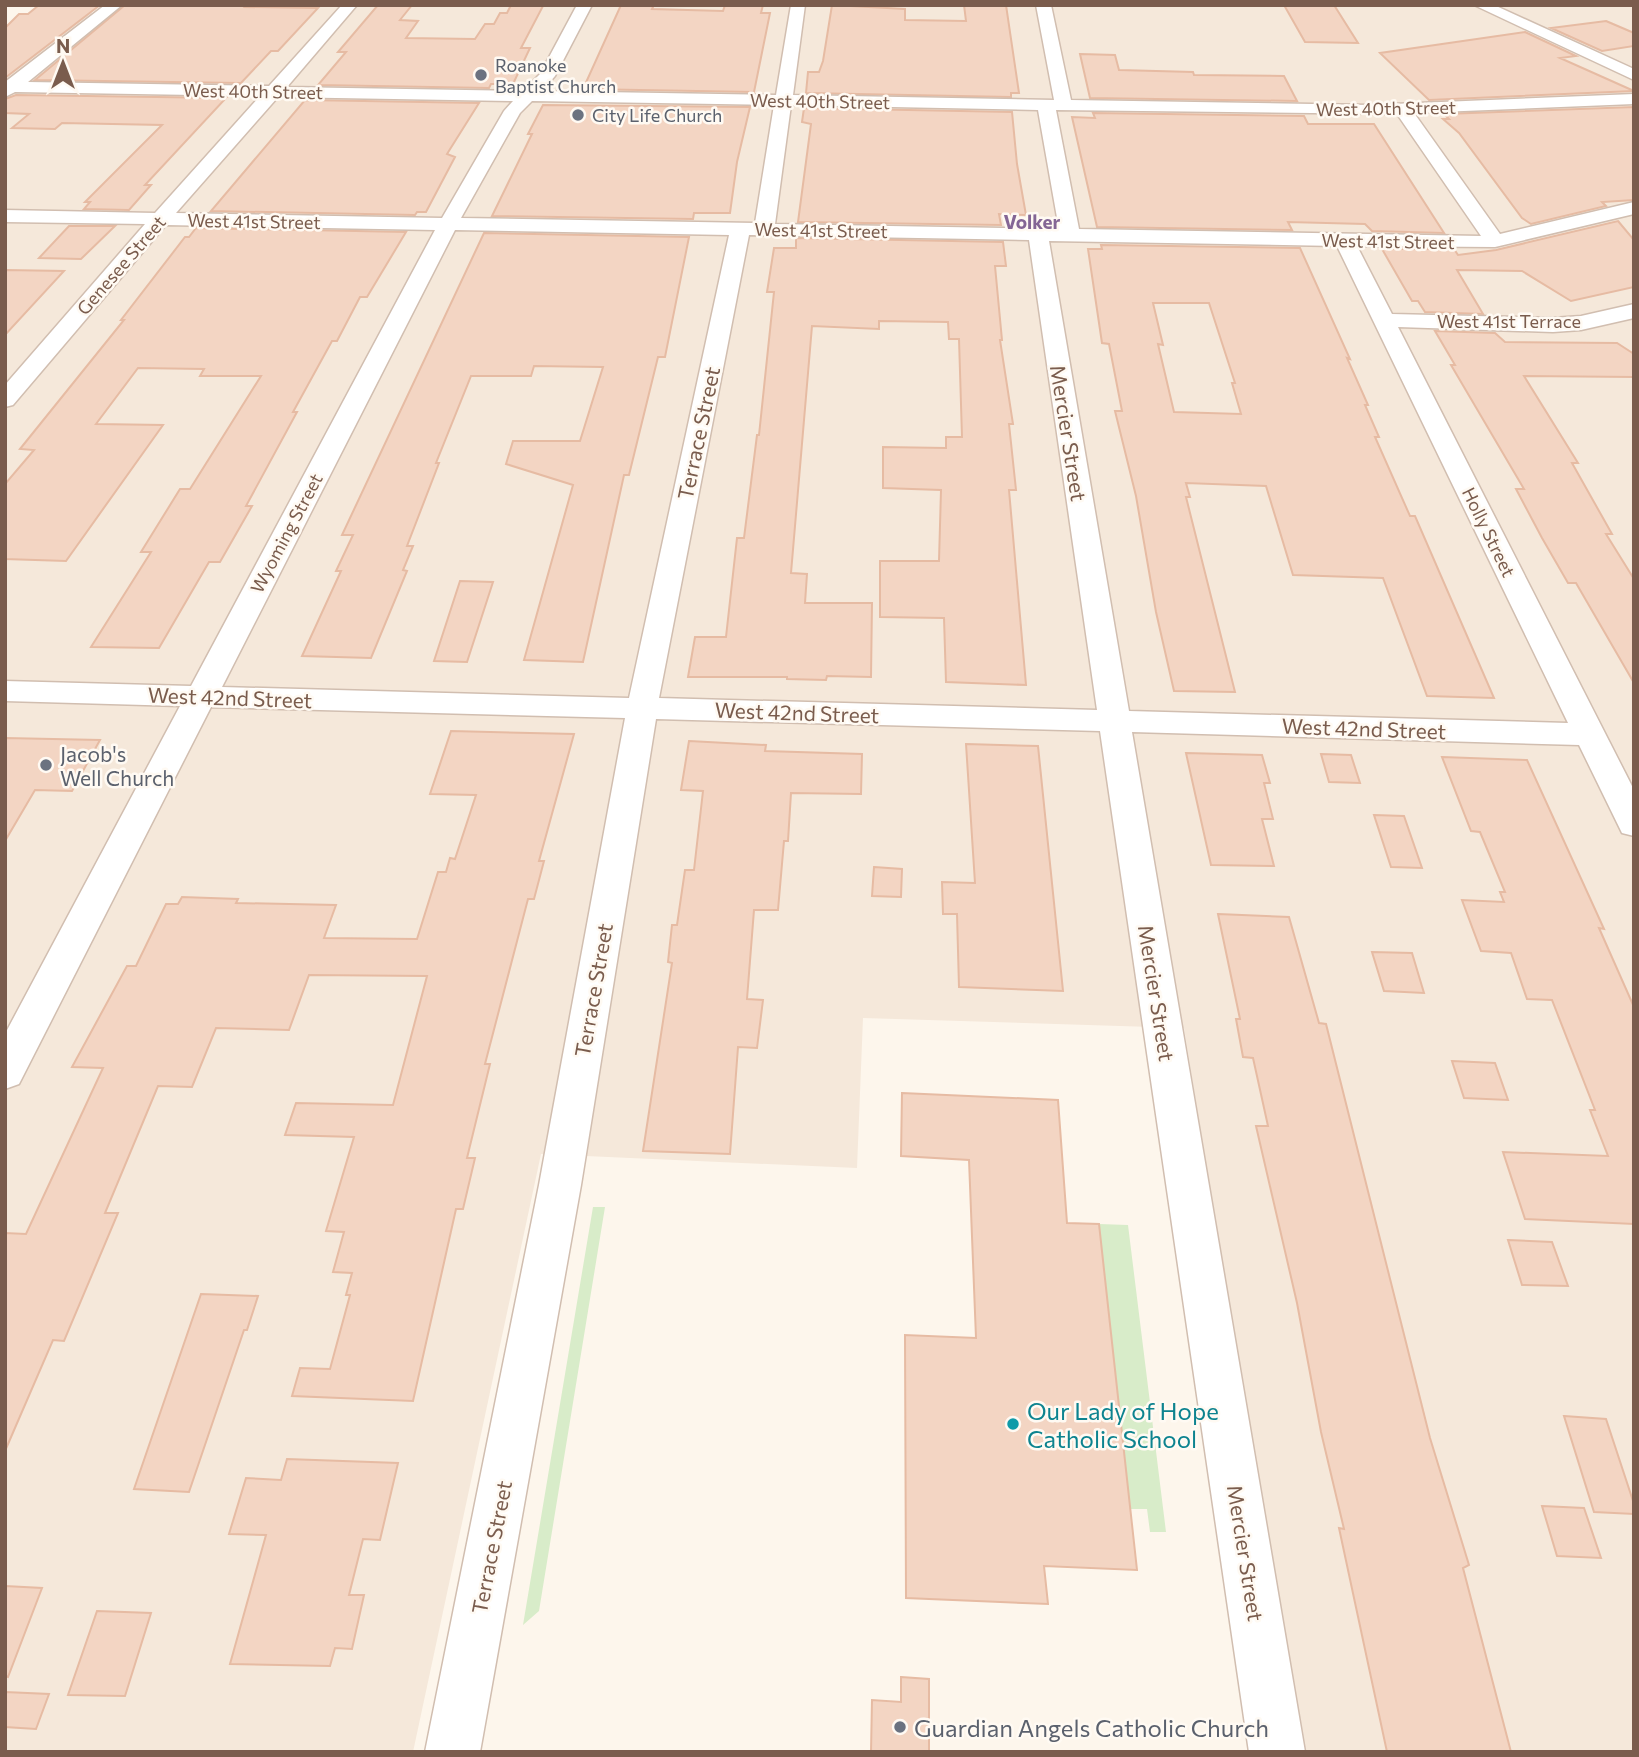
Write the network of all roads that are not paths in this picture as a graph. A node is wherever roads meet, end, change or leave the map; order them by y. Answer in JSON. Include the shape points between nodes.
{"nodes":[{"id":1,"x":115,"y":5,"type":"edge"},
{"id":2,"x":350,"y":5,"type":"edge"},
{"id":3,"x":585,"y":5,"type":"edge"},
{"id":4,"x":798,"y":5,"type":"edge"},
{"id":5,"x":1043,"y":5,"type":"edge"},
{"id":6,"x":1481,"y":5,"type":"edge"},
{"id":7,"x":1634,"y":75,"type":"edge"},
{"id":8,"x":8,"y":89,"type":"edge"},
{"id":9,"x":275,"y":91,"type":"junction"},
{"id":10,"x":527,"y":96,"type":"junction"},
{"id":11,"x":1634,"y":99,"type":"edge"},
{"id":12,"x":784,"y":100,"type":"junction"},
{"id":13,"x":1055,"y":105,"type":"junction"},
{"id":14,"x":1403,"y":110,"type":"junction"},
{"id":15,"x":1634,"y":208,"type":"edge"},
{"id":16,"x":5,"y":216,"type":"edge"},
{"id":17,"x":160,"y":219,"type":"junction"},
{"id":18,"x":448,"y":224,"type":"junction"},
{"id":19,"x":752,"y":229,"type":"junction"},
{"id":20,"x":1054,"y":234,"type":"junction"},
{"id":21,"x":1344,"y":240,"type":"junction"},
{"id":22,"x":1495,"y":241,"type":"junction"},
{"id":23,"x":1634,"y":312,"type":"edge"},
{"id":24,"x":1384,"y":320,"type":"junction"},
{"id":25,"x":5,"y":400,"type":"edge"},
{"id":26,"x":5,"y":691,"type":"edge"},
{"id":27,"x":201,"y":696,"type":"junction"},
{"id":28,"x":642,"y":708,"type":"junction"},
{"id":29,"x":1114,"y":721,"type":"junction"},
{"id":30,"x":1589,"y":734,"type":"junction"},
{"id":31,"x":1634,"y":824,"type":"edge"},
{"id":32,"x":5,"y":1072,"type":"edge"},
{"id":33,"x":452,"y":1752,"type":"edge"},
{"id":34,"x":1277,"y":1752,"type":"edge"}],
"edges":[{"from":1,"to":8,"type":"street"},
{"from":2,"to":9,"type":"street","name":"Genesee Street"},
{"from":3,"to":10,"type":"street","name":"Wyoming Street","via":[[547,76]]},
{"from":4,"to":12,"type":"street","name":"Terrace Street"},
{"from":5,"to":13,"type":"street","name":"Mercier Street"},
{"from":6,"to":7,"type":"street"},
{"from":8,"to":9,"type":"street","name":"West 40th Street"},
{"from":9,"to":10,"type":"street","name":"West 40th Street"},
{"from":9,"to":17,"type":"street","name":"Genesee Street"},
{"from":10,"to":12,"type":"street","name":"West 40th Street"},
{"from":10,"to":18,"type":"street","name":"Wyoming Street","via":[[513,111]]},
{"from":11,"to":14,"type":"street","name":"West 40th Street"},
{"from":12,"to":13,"type":"street","name":"West 40th Street"},
{"from":12,"to":19,"type":"street","name":"Terrace Street"},
{"from":13,"to":14,"type":"street","name":"West 40th Street"},
{"from":13,"to":20,"type":"street","name":"Mercier Street"},
{"from":14,"to":22,"type":"street"},
{"from":15,"to":22,"type":"street","name":"West 41st Street"},
{"from":16,"to":17,"type":"street","name":"West 41st Street"},
{"from":17,"to":18,"type":"street","name":"West 41st Street"},
{"from":17,"to":25,"type":"street","name":"Genesee Street"},
{"from":18,"to":19,"type":"street","name":"West 41st Street"},
{"from":18,"to":27,"type":"street","name":"Wyoming Street"},
{"from":19,"to":20,"type":"street","name":"West 41st Street"},
{"from":19,"to":28,"type":"street","name":"Terrace Street"},
{"from":20,"to":21,"type":"street","name":"West 41st Street"},
{"from":20,"to":29,"type":"street","name":"Mercier Street"},
{"from":21,"to":22,"type":"street","name":"West 41st Street"},
{"from":21,"to":24,"type":"street","name":"Holly Street"},
{"from":23,"to":24,"type":"street","name":"West 41st Terrace","via":[[1553,325]]},
{"from":24,"to":30,"type":"street","name":"Holly Street"},
{"from":26,"to":27,"type":"street","name":"West 42nd Street"},
{"from":27,"to":28,"type":"street","name":"West 42nd Street"},
{"from":27,"to":32,"type":"street","name":"Wyoming Street"},
{"from":28,"to":29,"type":"street","name":"West 42nd Street"},
{"from":28,"to":33,"type":"street","name":"Terrace Street","via":[[557,1199]]},
{"from":29,"to":30,"type":"street","name":"West 42nd Street"},
{"from":29,"to":34,"type":"street","name":"Mercier Street"},
{"from":30,"to":31,"type":"street","name":"Holly Street"}]}
